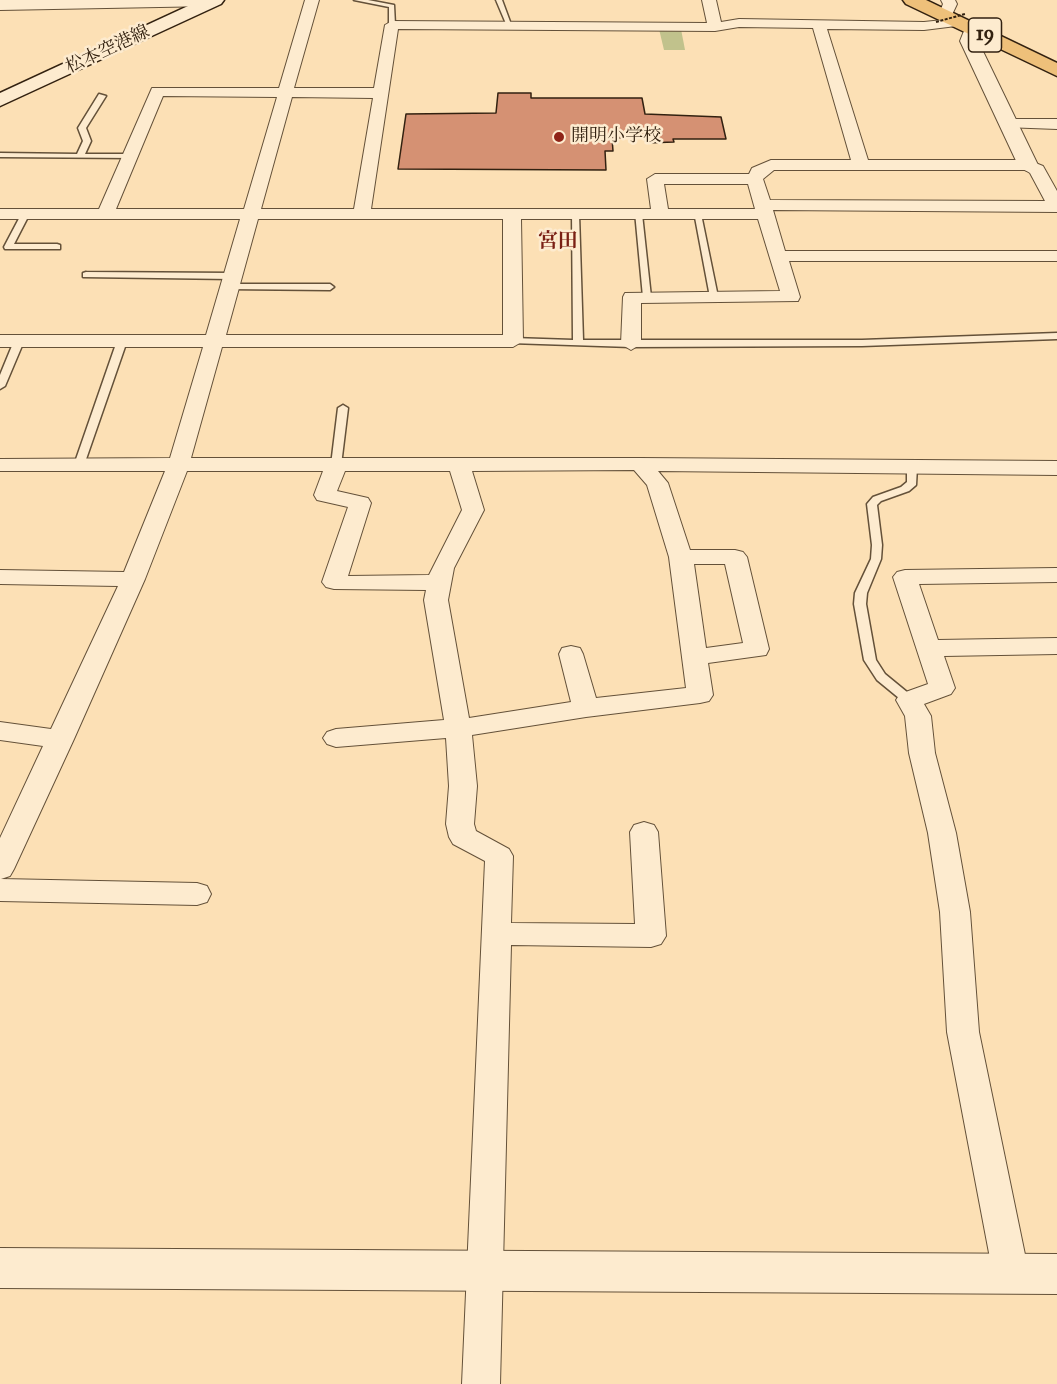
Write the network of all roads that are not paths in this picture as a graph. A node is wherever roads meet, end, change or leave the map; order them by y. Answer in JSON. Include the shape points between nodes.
{"nodes":[{"id":1,"x":312,"y":0,"type":"edge"},
{"id":2,"x":357,"y":0,"type":"edge"},
{"id":3,"x":499,"y":0,"type":"edge"},
{"id":4,"x":709,"y":0,"type":"edge"},
{"id":5,"x":912,"y":0,"type":"edge"},
{"id":6,"x":214,"y":1,"type":"edge"},
{"id":7,"x":0,"y":5,"type":"edge"},
{"id":8,"x":955,"y":17,"type":"edge"},
{"id":9,"x":818,"y":23,"type":"junction"},
{"id":10,"x":392,"y":25,"type":"junction"},
{"id":11,"x":510,"y":26,"type":"junction"},
{"id":12,"x":715,"y":27,"type":"junction"},
{"id":13,"x":1057,"y":70,"type":"edge"},
{"id":14,"x":283,"y":92,"type":"junction"},
{"id":15,"x":381,"y":93,"type":"junction"},
{"id":16,"x":102,"y":96,"type":"dead end"},
{"id":17,"x":0,"y":100,"type":"edge"},
{"id":18,"x":1010,"y":124,"type":"junction"},
{"id":19,"x":1057,"y":124,"type":"edge"},
{"id":20,"x":0,"y":155,"type":"edge"},
{"id":21,"x":80,"y":156,"type":"junction"},
{"id":22,"x":130,"y":156,"type":"junction"},
{"id":23,"x":861,"y":165,"type":"junction"},
{"id":24,"x":1028,"y":165,"type":"junction"},
{"id":25,"x":755,"y":179,"type":"junction"},
{"id":26,"x":1057,"y":206,"type":"edge"},
{"id":27,"x":763,"y":210,"type":"junction"},
{"id":28,"x":26,"y":213,"type":"junction"},
{"id":29,"x":106,"y":213,"type":"junction"},
{"id":30,"x":0,"y":214,"type":"edge"},
{"id":31,"x":252,"y":214,"type":"junction"},
{"id":32,"x":362,"y":214,"type":"junction"},
{"id":33,"x":512,"y":214,"type":"junction"},
{"id":34,"x":575,"y":214,"type":"junction"},
{"id":35,"x":638,"y":214,"type":"junction"},
{"id":36,"x":660,"y":214,"type":"junction"},
{"id":37,"x":697,"y":214,"type":"junction"},
{"id":38,"x":57,"y":248,"type":"dead end"},
{"id":39,"x":778,"y":256,"type":"junction"},
{"id":40,"x":1057,"y":256,"type":"edge"},
{"id":41,"x":86,"y":275,"type":"dead end"},
{"id":42,"x":231,"y":281,"type":"junction"},
{"id":43,"x":330,"y":287,"type":"dead end"},
{"id":44,"x":647,"y":297,"type":"junction"},
{"id":45,"x":714,"y":297,"type":"junction"},
{"id":46,"x":1057,"y":336,"type":"edge"},
{"id":47,"x":10,"y":341,"type":"edge"},
{"id":48,"x":122,"y":341,"type":"junction"},
{"id":49,"x":214,"y":341,"type":"junction"},
{"id":50,"x":513,"y":341,"type":"junction"},
{"id":51,"x":578,"y":343,"type":"junction"},
{"id":52,"x":631,"y":344,"type":"junction"},
{"id":53,"x":0,"y":386,"type":"edge"},
{"id":54,"x":343,"y":408,"type":"dead end"},
{"id":55,"x":179,"y":464,"type":"junction"},
{"id":56,"x":0,"y":465,"type":"edge"},
{"id":57,"x":79,"y":465,"type":"junction"},
{"id":58,"x":336,"y":465,"type":"junction"},
{"id":59,"x":459,"y":465,"type":"junction"},
{"id":60,"x":639,"y":465,"type":"junction"},
{"id":61,"x":912,"y":467,"type":"junction"},
{"id":62,"x":1057,"y":468,"type":"edge"},
{"id":63,"x":681,"y":556,"type":"junction"},
{"id":64,"x":1057,"y":575,"type":"edge"},
{"id":65,"x":0,"y":577,"type":"edge"},
{"id":66,"x":133,"y":579,"type":"junction"},
{"id":67,"x":437,"y":582,"type":"junction"},
{"id":68,"x":1057,"y":646,"type":"edge"},
{"id":69,"x":930,"y":648,"type":"junction"},
{"id":70,"x":571,"y":654,"type":"dead end"},
{"id":71,"x":695,"y":657,"type":"junction"},
{"id":72,"x":909,"y":700,"type":"junction"},
{"id":73,"x":586,"y":708,"type":"junction"},
{"id":74,"x":458,"y":728,"type":"junction"},
{"id":75,"x":0,"y":731,"type":"edge"},
{"id":76,"x":336,"y":738,"type":"dead end"},
{"id":77,"x":62,"y":739,"type":"junction"},
{"id":78,"x":644,"y":832,"type":"dead end"},
{"id":79,"x":0,"y":870,"type":"edge"},
{"id":80,"x":0,"y":890,"type":"edge"},
{"id":81,"x":198,"y":894,"type":"dead end"},
{"id":82,"x":497,"y":934,"type":"junction"},
{"id":83,"x":0,"y":1268,"type":"edge"},
{"id":84,"x":485,"y":1271,"type":"junction"},
{"id":85,"x":1011,"y":1274,"type":"junction"},
{"id":86,"x":1057,"y":1274,"type":"edge"},
{"id":87,"x":481,"y":1384,"type":"edge"}],
"edges":[{"from":1,"to":14,"type":"street"},
{"from":2,"to":10,"type":"lane","via":[[392,6]]},
{"from":3,"to":11,"type":"lane"},
{"from":4,"to":12,"type":"street"},
{"from":5,"to":8,"type":"highway","number":"19"},
{"from":6,"to":7,"type":"street"},
{"from":6,"to":17,"type":"main road","name":"松本空港線"},
{"from":8,"to":9,"type":"street","via":[[924,26]]},
{"from":8,"to":13,"type":"highway","number":"19"},
{"from":8,"to":18,"type":"street","via":[[970,35],[969,41]]},
{"from":9,"to":12,"type":"street","via":[[739,23]]},
{"from":9,"to":23,"type":"street"},
{"from":10,"to":11,"type":"street"},
{"from":10,"to":15,"type":"street"},
{"from":11,"to":12,"type":"street"},
{"from":14,"to":15,"type":"street"},
{"from":14,"to":22,"type":"street","via":[[157,92]]},
{"from":14,"to":31,"type":"street"},
{"from":15,"to":32,"type":"street"},
{"from":16,"to":21,"type":"lane","via":[[82,128],[87,141]]},
{"from":18,"to":19,"type":"street"},
{"from":18,"to":24,"type":"street"},
{"from":20,"to":21,"type":"lane"},
{"from":21,"to":22,"type":"lane"},
{"from":22,"to":29,"type":"street"},
{"from":23,"to":24,"type":"street"},
{"from":23,"to":25,"type":"street","via":[[771,165],[758,172]]},
{"from":24,"to":26,"type":"street","via":[[1037,170]]},
{"from":25,"to":27,"type":"street"},
{"from":25,"to":36,"type":"street","via":[[655,179]]},
{"from":26,"to":27,"type":"street"},
{"from":27,"to":37,"type":"street"},
{"from":27,"to":39,"type":"street"},
{"from":28,"to":29,"type":"street"},
{"from":28,"to":30,"type":"street"},
{"from":28,"to":38,"type":"lane","via":[[8,247]]},
{"from":29,"to":31,"type":"street"},
{"from":31,"to":32,"type":"street"},
{"from":31,"to":42,"type":"street"},
{"from":32,"to":33,"type":"street"},
{"from":33,"to":34,"type":"street"},
{"from":33,"to":50,"type":"street"},
{"from":34,"to":35,"type":"street"},
{"from":34,"to":51,"type":"lane"},
{"from":35,"to":36,"type":"street"},
{"from":35,"to":44,"type":"lane"},
{"from":36,"to":37,"type":"street"},
{"from":37,"to":45,"type":"lane"},
{"from":39,"to":40,"type":"street"},
{"from":39,"to":45,"type":"street","via":[[791,297]]},
{"from":41,"to":42,"type":"lane"},
{"from":42,"to":43,"type":"lane"},
{"from":42,"to":49,"type":"street"},
{"from":44,"to":45,"type":"street"},
{"from":44,"to":52,"type":"street","via":[[632,297]]},
{"from":46,"to":52,"type":"lane","via":[[862,343]]},
{"from":47,"to":48,"type":"street"},
{"from":47,"to":53,"type":"lane"},
{"from":48,"to":49,"type":"street"},
{"from":48,"to":57,"type":"lane"},
{"from":49,"to":50,"type":"street"},
{"from":49,"to":55,"type":"street"},
{"from":50,"to":51,"type":"lane"},
{"from":51,"to":52,"type":"lane"},
{"from":54,"to":58,"type":"lane"},
{"from":55,"to":57,"type":"street"},
{"from":55,"to":58,"type":"street"},
{"from":55,"to":66,"type":"street"},
{"from":56,"to":57,"type":"street"},
{"from":58,"to":59,"type":"street"},
{"from":58,"to":67,"type":"street","via":[[325,495],[360,503],[334,582]]},
{"from":59,"to":60,"type":"street"},
{"from":59,"to":67,"type":"street","via":[[473,510]]},
{"from":60,"to":61,"type":"street"},
{"from":60,"to":63,"type":"street","via":[[657,483]]},
{"from":61,"to":62,"type":"street"},
{"from":61,"to":72,"type":"lane","via":[[912,483],[872,504],[876,558],[860,604],[870,660],[881,677]]},
{"from":63,"to":71,"type":"street"},
{"from":63,"to":71,"type":"street","via":[[735,557],[757,650]]},
{"from":64,"to":69,"type":"street","via":[[905,577]]},
{"from":65,"to":66,"type":"street"},
{"from":66,"to":77,"type":"street"},
{"from":67,"to":74,"type":"street","via":[[436,600]]},
{"from":68,"to":69,"type":"street"},
{"from":69,"to":72,"type":"street","via":[[942,688]]},
{"from":70,"to":73,"type":"street"},
{"from":71,"to":73,"type":"street","via":[[700,695]]},
{"from":72,"to":85,"type":"street","via":[[918,716],[922,753],[942,833],[955,912],[963,1032]]},
{"from":73,"to":74,"type":"street"},
{"from":74,"to":76,"type":"street"},
{"from":74,"to":82,"type":"street","via":[[463,837],[499,856]]},
{"from":75,"to":77,"type":"street"},
{"from":77,"to":79,"type":"street"},
{"from":78,"to":82,"type":"street","via":[[651,936]]},
{"from":80,"to":81,"type":"street"},
{"from":82,"to":84,"type":"street"},
{"from":83,"to":84,"type":"street"},
{"from":84,"to":85,"type":"street"},
{"from":84,"to":87,"type":"street"},
{"from":85,"to":86,"type":"street"}]}
